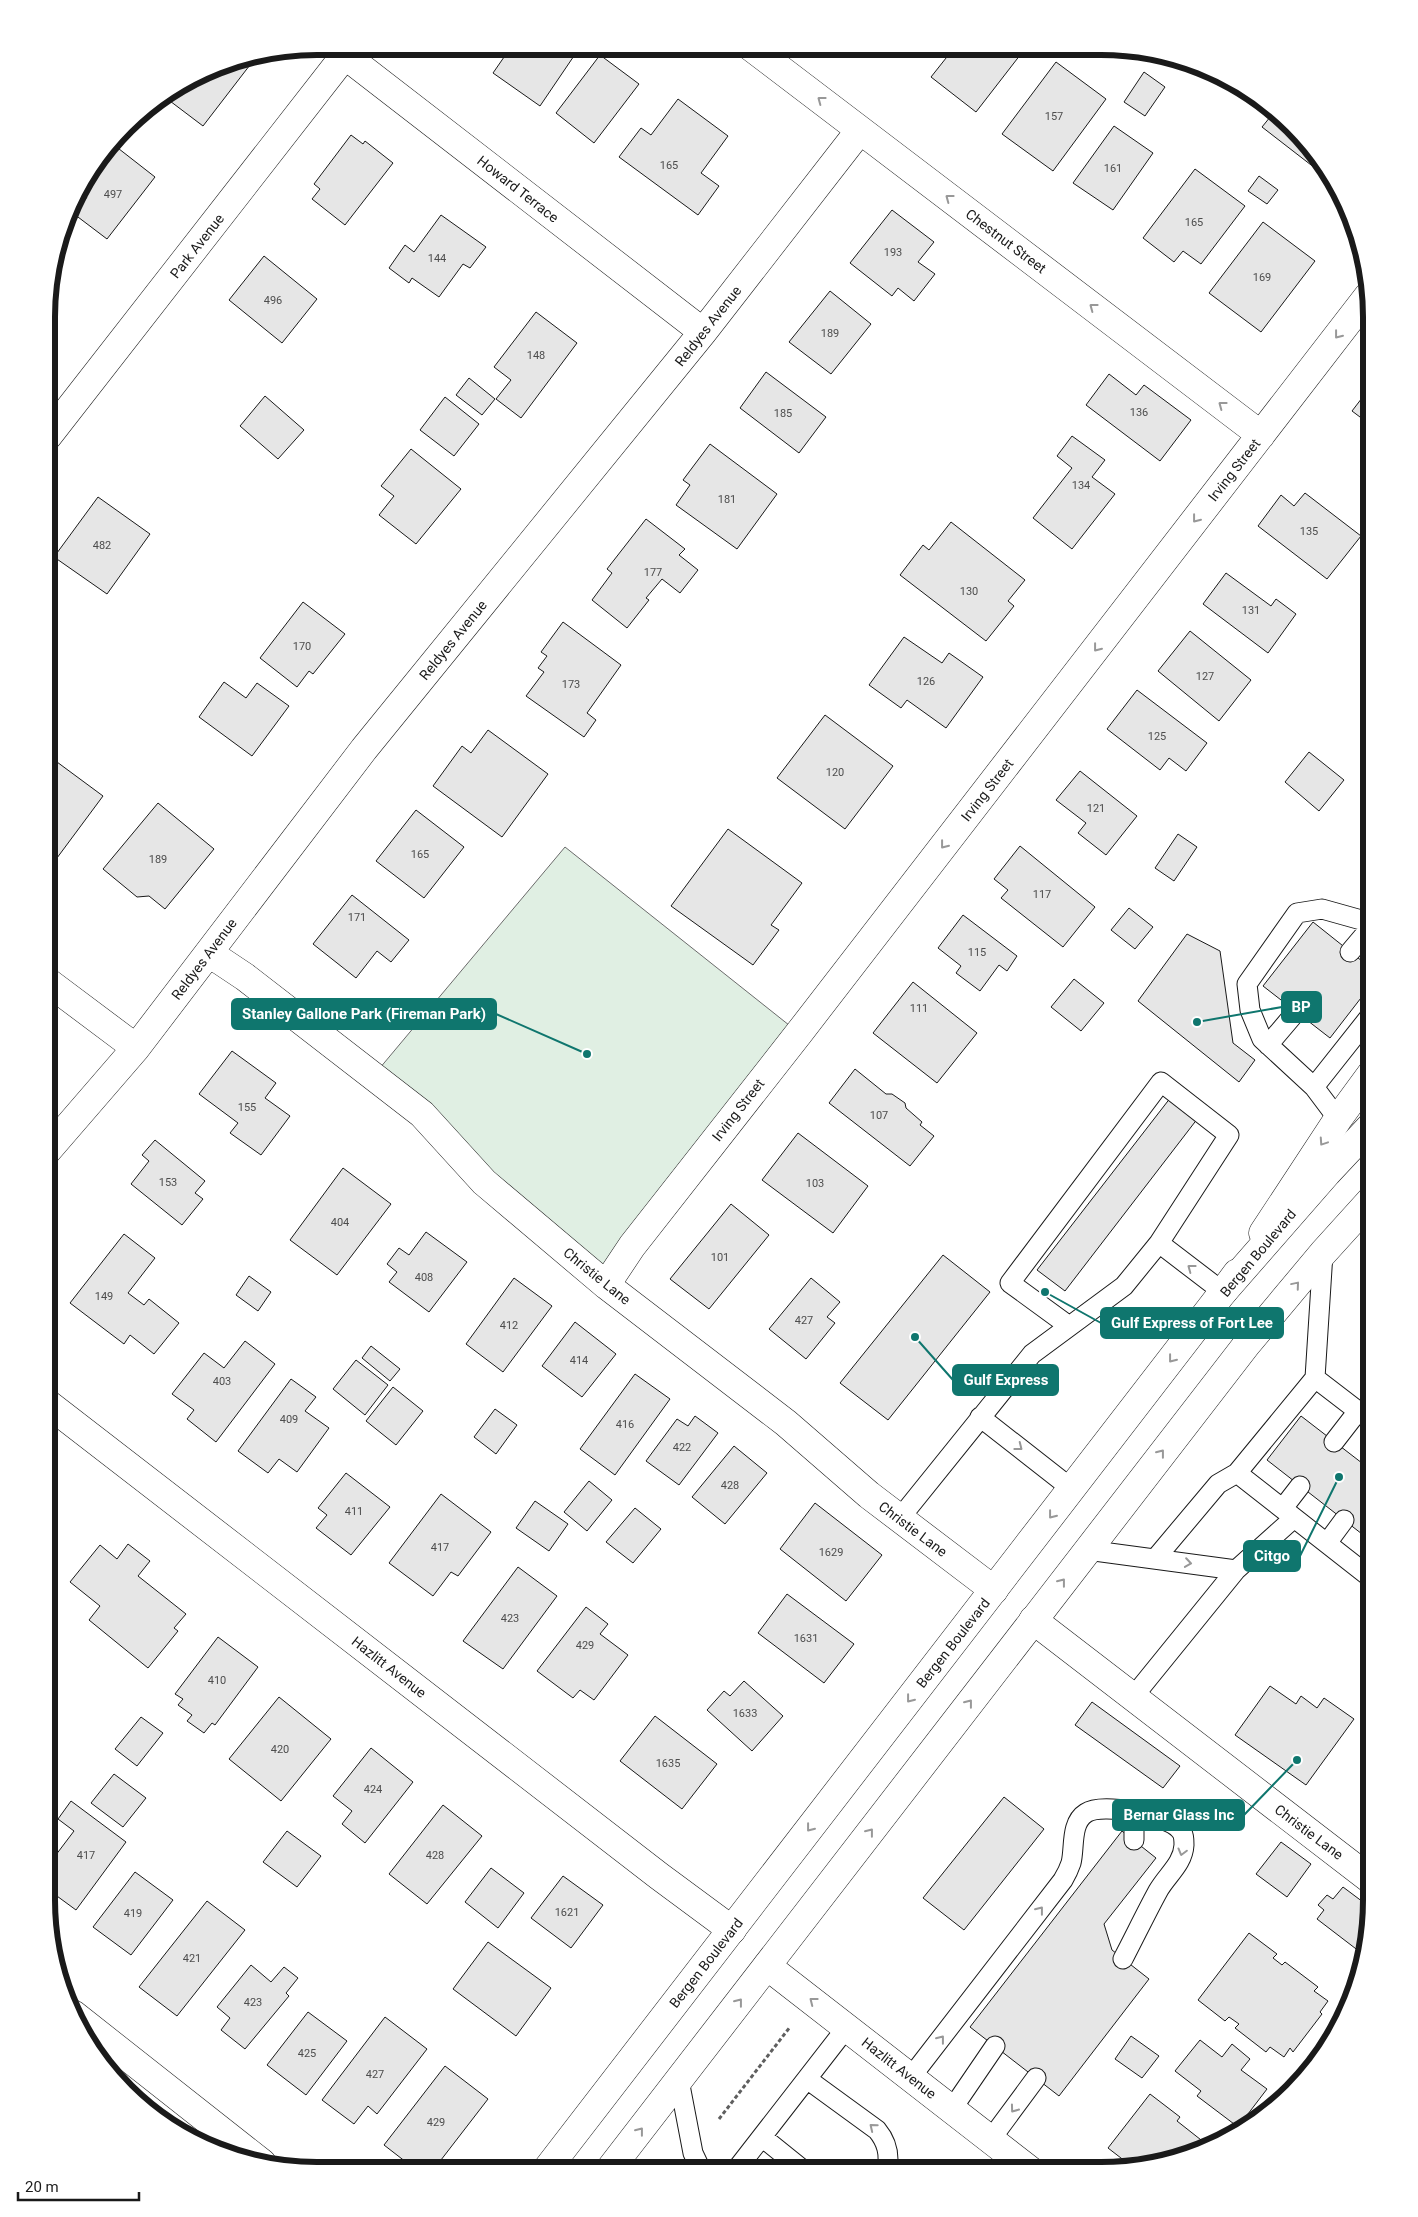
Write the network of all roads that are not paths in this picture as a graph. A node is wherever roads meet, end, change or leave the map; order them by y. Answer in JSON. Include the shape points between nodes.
{"nodes":[{"id":1,"x":336,"y":55,"type":"edge"},
{"id":2,"x":344,"y":55,"type":"edge"},
{"id":3,"x":760,"y":55,"type":"edge"},
{"id":4,"x":860,"y":130,"type":"junction"},
{"id":5,"x":1362,"y":303,"type":"edge"},
{"id":6,"x":704,"y":332,"type":"junction"},
{"id":7,"x":55,"y":427,"type":"edge"},
{"id":8,"x":1261,"y":435,"type":"junction"},
{"id":9,"x":1363,"y":921,"type":"edge"},
{"id":10,"x":1363,"y":935,"type":"edge"},
{"id":11,"x":1350,"y":952,"type":"dead end"},
{"id":12,"x":208,"y":953,"type":"junction"},
{"id":13,"x":55,"y":987,"type":"edge"},
{"id":14,"x":1296,"y":1012,"type":"dead end"},
{"id":15,"x":1363,"y":1026,"type":"edge"},
{"id":16,"x":1268,"y":1045,"type":"junction"},
{"id":17,"x":136,"y":1048,"type":"junction"},
{"id":18,"x":1363,"y":1086,"type":"edge"},
{"id":19,"x":1314,"y":1088,"type":"junction"},
{"id":20,"x":1338,"y":1119,"type":"junction"},
{"id":21,"x":1363,"y":1135,"type":"edge"},
{"id":22,"x":55,"y":1142,"type":"edge"},
{"id":23,"x":1363,"y":1209,"type":"edge"},
{"id":24,"x":1159,"y":1243,"type":"junction"},
{"id":25,"x":1324,"y":1253,"type":"junction"},
{"id":26,"x":606,"y":1285,"type":"junction"},
{"id":27,"x":1223,"y":1292,"type":"junction"},
{"id":28,"x":1069,"y":1326,"type":"junction"},
{"id":29,"x":1315,"y":1378,"type":"junction"},
{"id":30,"x":55,"y":1409,"type":"edge"},
{"id":31,"x":1363,"y":1414,"type":"edge"},
{"id":32,"x":980,"y":1418,"type":"junction"},
{"id":33,"x":1363,"y":1418,"type":"edge"},
{"id":34,"x":1334,"y":1442,"type":"dead end"},
{"id":35,"x":1237,"y":1472,"type":"junction"},
{"id":36,"x":1300,"y":1486,"type":"dead end"},
{"id":37,"x":1072,"y":1489,"type":"junction"},
{"id":38,"x":1288,"y":1513,"type":"junction"},
{"id":39,"x":900,"y":1518,"type":"junction"},
{"id":40,"x":1344,"y":1520,"type":"dead end"},
{"id":41,"x":1327,"y":1543,"type":"junction"},
{"id":42,"x":1087,"y":1550,"type":"junction"},
{"id":43,"x":1154,"y":1559,"type":"junction"},
{"id":44,"x":1236,"y":1570,"type":"junction"},
{"id":45,"x":1363,"y":1572,"type":"edge"},
{"id":46,"x":994,"y":1590,"type":"junction"},
{"id":47,"x":1033,"y":1620,"type":"junction"},
{"id":48,"x":1133,"y":1697,"type":"junction"},
{"id":49,"x":1123,"y":1811,"type":"junction"},
{"id":50,"x":1134,"y":1840,"type":"dead end"},
{"id":51,"x":1363,"y":1874,"type":"edge"},
{"id":52,"x":732,"y":1930,"type":"junction"},
{"id":53,"x":1123,"y":1959,"type":"dead end"},
{"id":54,"x":767,"y":1966,"type":"junction"},
{"id":55,"x":87,"y":2025,"type":"edge"},
{"id":56,"x":847,"y":2027,"type":"junction"},
{"id":57,"x":995,"y":2046,"type":"dead end"},
{"id":58,"x":911,"y":2077,"type":"junction"},
{"id":59,"x":1036,"y":2078,"type":"dead end"},
{"id":60,"x":807,"y":2079,"type":"junction"},
{"id":61,"x":679,"y":2080,"type":"junction"},
{"id":62,"x":952,"y":2109,"type":"junction"},
{"id":63,"x":762,"y":2136,"type":"junction"},
{"id":64,"x":991,"y":2139,"type":"junction"},
{"id":65,"x":249,"y":2153,"type":"edge"},
{"id":66,"x":697,"y":2161,"type":"edge"},
{"id":67,"x":552,"y":2162,"type":"edge"},
{"id":68,"x":615,"y":2162,"type":"edge"},
{"id":69,"x":742,"y":2162,"type":"edge"},
{"id":70,"x":793,"y":2162,"type":"edge"},
{"id":71,"x":887,"y":2162,"type":"edge"},
{"id":72,"x":1021,"y":2162,"type":"edge"}],
"edges":[{"from":1,"to":7,"type":"main road","name":"Park Avenue"},
{"from":2,"to":6,"type":"main road","name":"Howard Terrace"},
{"from":4,"to":3,"type":"main road","name":"Chestnut Street","one_way":true},
{"from":4,"to":6,"type":"main road","name":"Reldyes Avenue"},
{"from":8,"to":4,"type":"main road","name":"Chestnut Street","one_way":true},
{"from":5,"to":8,"type":"main road","name":"Irving Street","one_way":true},
{"from":6,"to":12,"type":"main road","name":"Reldyes Avenue","via":[[364,750]]},
{"from":8,"to":26,"type":"main road","name":"Irving Street","one_way":true,"via":[[632,1246]]},
{"from":9,"to":16,"type":"lane","via":[[1322,909],[1297,913],[1247,984],[1250,1010],[1262,1039]]},
{"from":10,"to":11,"type":"lane"},
{"from":12,"to":17,"type":"main road","name":"Reldyes Avenue"},
{"from":12,"to":26,"type":"main road","name":"Christie Lane","via":[[245,977],[422,1114],[484,1182]]},
{"from":13,"to":17,"type":"main road"},
{"from":14,"to":16,"type":"lane"},
{"from":15,"to":19,"type":"lane"},
{"from":16,"to":19,"type":"lane"},
{"from":17,"to":22,"type":"main road","name":"Reldyes Avenue"},
{"from":18,"to":20,"type":"main road"},
{"from":19,"to":20,"type":"lane"},
{"from":20,"to":27,"type":"main road","one_way":true},
{"from":21,"to":27,"type":"main road","name":"Bergen Boulevard"},
{"from":23,"to":25,"type":"main road"},
{"from":27,"to":24,"type":"lane","one_way":true},
{"from":24,"to":28,"type":"lane","via":[[1124,1286]]},
{"from":24,"to":28,"type":"lane","via":[[1228,1135],[1161,1082],[1010,1283]]},
{"from":25,"to":29,"type":"lane"},
{"from":42,"to":25,"type":"main road","one_way":true,"via":[[1247,1344]]},
{"from":26,"to":39,"type":"main road","name":"Christie Lane","via":[[786,1423]]},
{"from":27,"to":37,"type":"main road","name":"Bergen Boulevard","one_way":true},
{"from":28,"to":32,"type":"lane","via":[[1032,1354]]},
{"from":29,"to":31,"type":"lane"},
{"from":29,"to":35,"type":"lane"},
{"from":30,"to":52,"type":"main road","name":"Hazlitt Avenue"},
{"from":32,"to":37,"type":"lane","one_way":true},
{"from":32,"to":39,"type":"lane"},
{"from":33,"to":34,"type":"lane"},
{"from":35,"to":38,"type":"lane"},
{"from":35,"to":43,"type":"lane","via":[[1218,1484]]},
{"from":36,"to":38,"type":"lane"},
{"from":37,"to":46,"type":"main road","name":"Bergen Boulevard","one_way":true},
{"from":38,"to":41,"type":"lane"},
{"from":38,"to":44,"type":"lane"},
{"from":39,"to":46,"type":"main road","name":"Christie Lane"},
{"from":40,"to":41,"type":"lane"},
{"from":41,"to":45,"type":"lane"},
{"from":42,"to":43,"type":"lane"},
{"from":47,"to":42,"type":"main road","one_way":true},
{"from":43,"to":44,"type":"lane","one_way":true},
{"from":44,"to":48,"type":"lane"},
{"from":46,"to":52,"type":"main road","name":"Bergen Boulevard","one_way":true},
{"from":47,"to":48,"type":"main road","name":"Christie Lane"},
{"from":54,"to":47,"type":"main road","one_way":true},
{"from":48,"to":51,"type":"main road","name":"Christie Lane"},
{"from":49,"to":50,"type":"lane","via":[[1134,1821]]},
{"from":49,"to":53,"type":"lane","one_way":true,"via":[[1157,1819],[1180,1829],[1184,1836],[1179,1862],[1159,1890]]},
{"from":58,"to":49,"type":"lane","one_way":true,"via":[[1063,1880],[1071,1862],[1078,1821],[1085,1813],[1099,1808]]},
{"from":52,"to":67,"type":"main road","name":"Bergen Boulevard"},
{"from":56,"to":54,"type":"main road","name":"Hazlitt Avenue","one_way":true},
{"from":61,"to":54,"type":"main road","one_way":true},
{"from":55,"to":65,"type":"main road"},
{"from":56,"to":58,"type":"main road","name":"Hazlitt Avenue"},
{"from":56,"to":60,"type":"lane"},
{"from":57,"to":62,"type":"lane"},
{"from":58,"to":62,"type":"main road","name":"Hazlitt Avenue"},
{"from":59,"to":64,"type":"lane","one_way":true},
{"from":60,"to":63,"type":"lane"},
{"from":71,"to":60,"type":"lane","one_way":true,"via":[[885,2140],[877,2130]]},
{"from":61,"to":66,"type":"lane"},
{"from":68,"to":61,"type":"main road","one_way":true},
{"from":62,"to":64,"type":"main road","name":"Hazlitt Avenue"},
{"from":63,"to":69,"type":"lane"},
{"from":63,"to":70,"type":"lane"},
{"from":64,"to":72,"type":"main road","name":"Hazlitt Avenue"}]}
